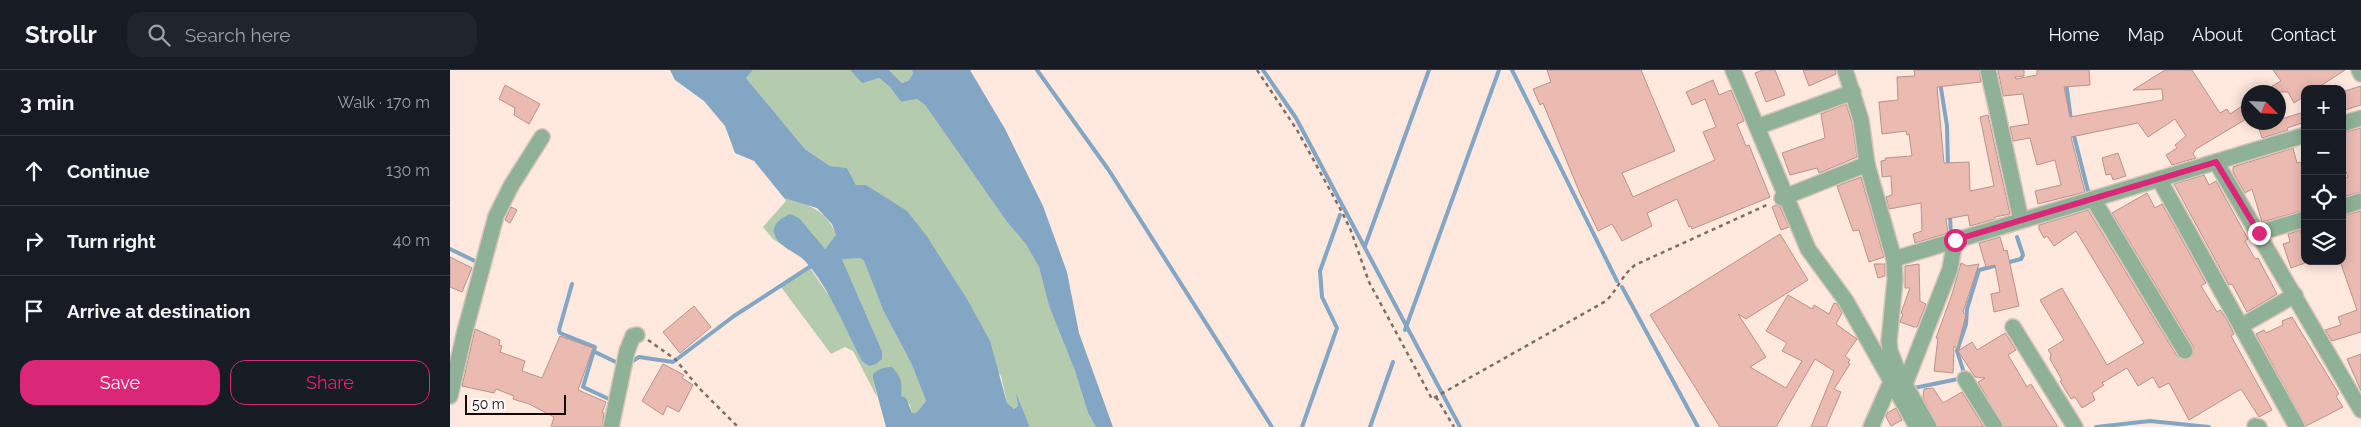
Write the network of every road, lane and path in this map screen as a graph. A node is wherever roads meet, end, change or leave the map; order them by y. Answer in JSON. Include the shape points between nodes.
{"nodes":[{"id":1,"x":1257,"y":70,"type":"edge"},
{"id":2,"x":1733,"y":70,"type":"edge"},
{"id":3,"x":1744,"y":70,"type":"edge"},
{"id":4,"x":1845,"y":70,"type":"edge"},
{"id":5,"x":1988,"y":70,"type":"edge"},
{"id":6,"x":2359,"y":70,"type":"edge"},
{"id":7,"x":2361,"y":74,"type":"edge"},
{"id":8,"x":1853,"y":92,"type":"junction"},
{"id":9,"x":2361,"y":118,"type":"edge"},
{"id":10,"x":2346,"y":123,"type":"edge"},
{"id":11,"x":1762,"y":126,"type":"junction"},
{"id":12,"x":2301,"y":136,"type":"edge"},
{"id":13,"x":542,"y":137,"type":"dead end"},
{"id":14,"x":2216,"y":162,"type":"junction"},
{"id":15,"x":1867,"y":164,"type":"junction"},
{"id":16,"x":2159,"y":179,"type":"junction"},
{"id":17,"x":1788,"y":195,"type":"junction"},
{"id":18,"x":2093,"y":199,"type":"junction"},
{"id":19,"x":2361,"y":201,"type":"edge"},
{"id":20,"x":2346,"y":206,"type":"edge"},
{"id":21,"x":2021,"y":220,"type":"junction"},
{"id":22,"x":2302,"y":220,"type":"edge"},
{"id":23,"x":2259,"y":233,"type":"junction"},
{"id":24,"x":1955,"y":240,"type":"junction"},
{"id":25,"x":1894,"y":259,"type":"junction"},
{"id":26,"x":2295,"y":295,"type":"junction"},
{"id":27,"x":2241,"y":326,"type":"junction"},
{"id":28,"x":2013,"y":327,"type":"dead end"},
{"id":29,"x":637,"y":335,"type":"joint"},
{"id":30,"x":2185,"y":351,"type":"dead end"},
{"id":31,"x":1965,"y":379,"type":"dead end"},
{"id":32,"x":1897,"y":380,"type":"junction"},
{"id":33,"x":450,"y":396,"type":"edge"},
{"id":34,"x":1438,"y":396,"type":"junction"},
{"id":35,"x":2361,"y":410,"type":"edge"},
{"id":36,"x":611,"y":427,"type":"edge"},
{"id":37,"x":738,"y":427,"type":"edge"},
{"id":38,"x":1454,"y":427,"type":"edge"},
{"id":39,"x":1871,"y":427,"type":"edge"},
{"id":40,"x":1917,"y":427,"type":"edge"},
{"id":41,"x":1929,"y":427,"type":"edge"},
{"id":42,"x":1995,"y":427,"type":"edge"},
{"id":43,"x":2075,"y":427,"type":"edge"},
{"id":44,"x":2297,"y":427,"type":"edge"}],
"edges":[{"from":1,"to":34,"type":"path","via":[[1297,130],[1351,231],[1380,305],[1432,399]]},
{"from":2,"to":11,"type":"street"},
{"from":3,"to":11,"type":"street"},
{"from":4,"to":8,"type":"street"},
{"from":5,"to":21,"type":"street"},
{"from":6,"to":7,"type":"street"},
{"from":8,"to":11,"type":"street"},
{"from":8,"to":15,"type":"street","via":[[1861,120]]},
{"from":9,"to":10,"type":"street"},
{"from":11,"to":17,"type":"street"},
{"from":12,"to":14,"type":"street"},
{"from":13,"to":33,"type":"street","via":[[496,216]]},
{"from":14,"to":16,"type":"street"},
{"from":14,"to":23,"type":"street"},
{"from":15,"to":17,"type":"street"},
{"from":15,"to":25,"type":"street"},
{"from":16,"to":18,"type":"street"},
{"from":16,"to":27,"type":"street"},
{"from":17,"to":32,"type":"street","via":[[1813,250]]},
{"from":17,"to":34,"type":"path","via":[[1635,265],[1626,272],[1606,301]]},
{"from":18,"to":21,"type":"street"},
{"from":18,"to":30,"type":"street"},
{"from":19,"to":20,"type":"street"},
{"from":21,"to":24,"type":"street"},
{"from":22,"to":23,"type":"street"},
{"from":23,"to":26,"type":"street"},
{"from":24,"to":25,"type":"street"},
{"from":24,"to":32,"type":"street","via":[[1950,269]]},
{"from":25,"to":32,"type":"street","via":[[1889,340]]},
{"from":26,"to":27,"type":"street"},
{"from":26,"to":35,"type":"street"},
{"from":27,"to":44,"type":"street"},
{"from":28,"to":43,"type":"street"},
{"from":29,"to":36,"type":"street","via":[[630,341]]},
{"from":29,"to":37,"type":"path","via":[[658,344],[677,361]]},
{"from":31,"to":42,"type":"street"},
{"from":32,"to":39,"type":"street"},
{"from":32,"to":40,"type":"street"},
{"from":32,"to":41,"type":"street"},
{"from":34,"to":38,"type":"path"}]}
